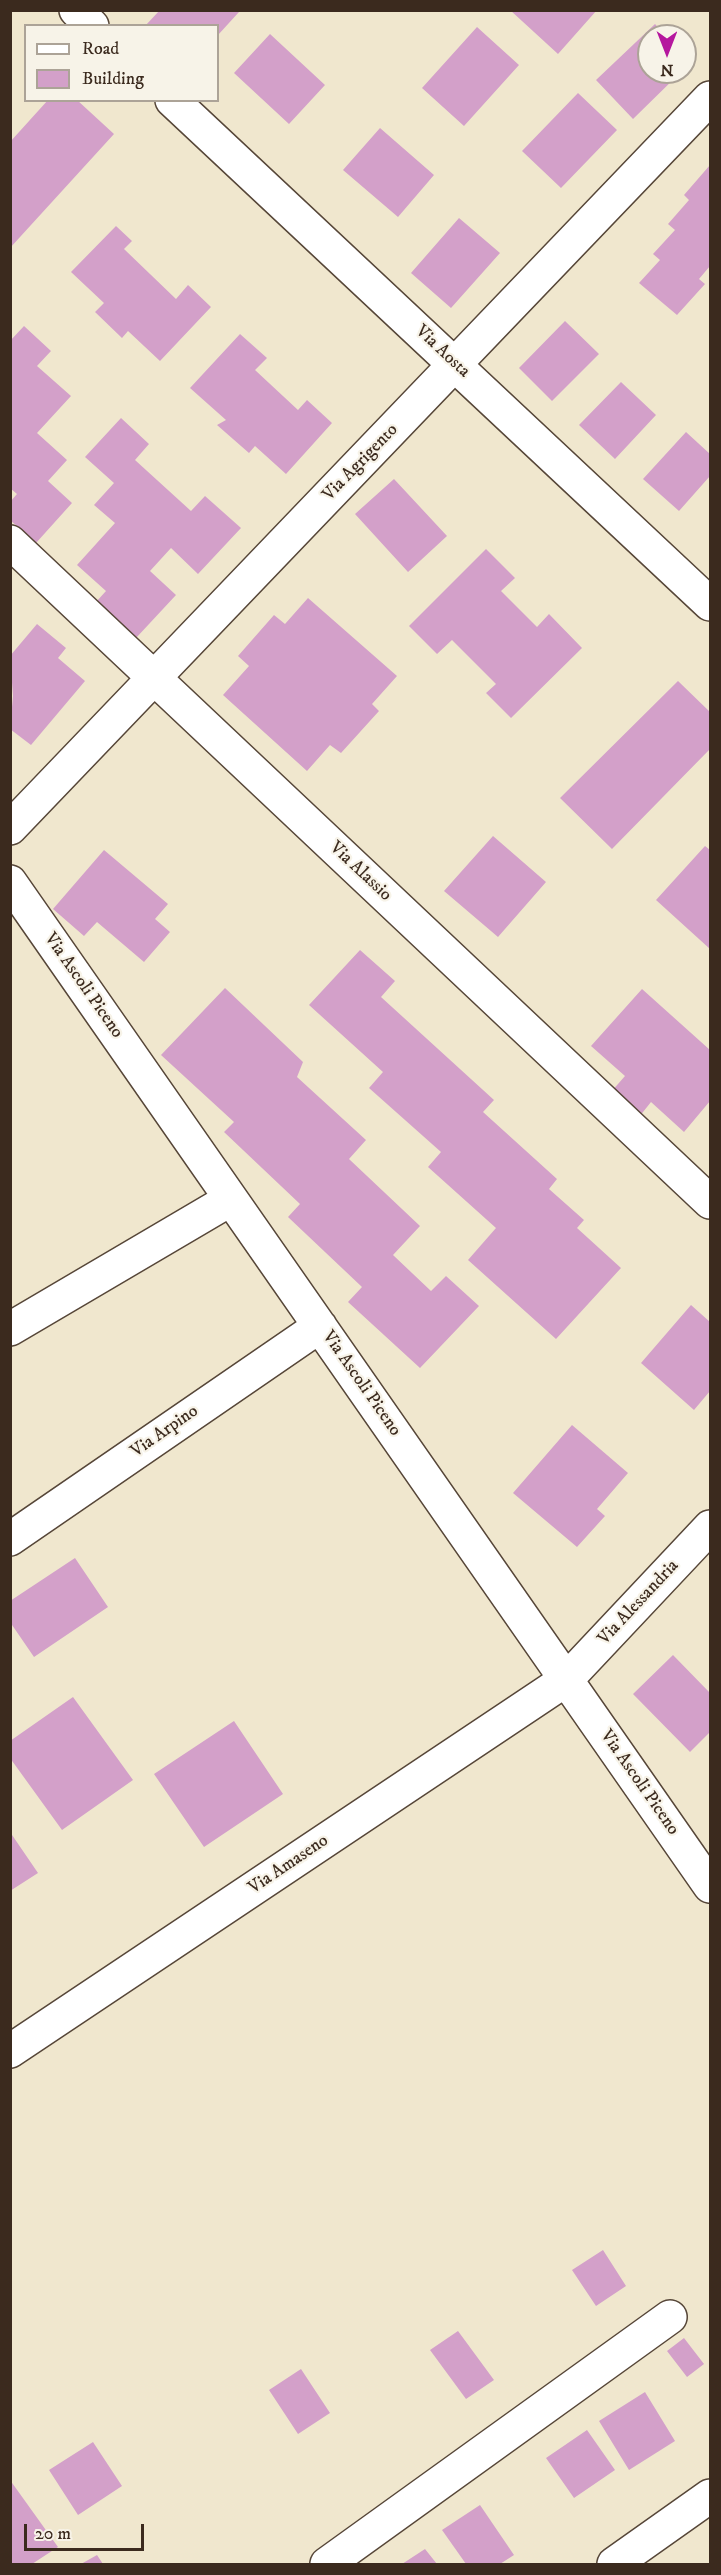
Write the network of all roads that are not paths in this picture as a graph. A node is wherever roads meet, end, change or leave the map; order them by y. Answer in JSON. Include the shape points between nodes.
{"nodes":[{"id":1,"x":76,"y":10,"type":"edge"},
{"id":2,"x":90,"y":24,"type":"edge"},
{"id":3,"x":711,"y":98,"type":"edge"},
{"id":4,"x":174,"y":102,"type":"edge"},
{"id":5,"x":456,"y":364,"type":"junction"},
{"id":6,"x":10,"y":542,"type":"edge"},
{"id":7,"x":711,"y":604,"type":"edge"},
{"id":8,"x":154,"y":678,"type":"junction"},
{"id":9,"x":10,"y":828,"type":"edge"},
{"id":10,"x":10,"y":882,"type":"edge"},
{"id":11,"x":231,"y":1199,"type":"junction"},
{"id":12,"x":711,"y":1202,"type":"edge"},
{"id":13,"x":320,"y":1326,"type":"junction"},
{"id":14,"x":10,"y":1329,"type":"edge"},
{"id":15,"x":711,"y":1527,"type":"edge"},
{"id":16,"x":10,"y":1539,"type":"edge"},
{"id":17,"x":567,"y":1679,"type":"junction"},
{"id":18,"x":711,"y":1886,"type":"edge"},
{"id":19,"x":10,"y":2051,"type":"edge"},
{"id":20,"x":670,"y":2317,"type":"dead end"},
{"id":21,"x":711,"y":2496,"type":"edge"},
{"id":22,"x":327,"y":2565,"type":"edge"},
{"id":23,"x":614,"y":2565,"type":"edge"}],
"edges":[{"from":1,"to":2,"type":"street"},
{"from":3,"to":5,"type":"street","name":"Via Agrigento"},
{"from":4,"to":5,"type":"street","name":"Via Aosta"},
{"from":5,"to":7,"type":"street","name":"Via Aosta"},
{"from":5,"to":8,"type":"street","name":"Via Agrigento"},
{"from":6,"to":8,"type":"street","name":"Via Alassio"},
{"from":8,"to":9,"type":"street","name":"Via Agrigento"},
{"from":8,"to":12,"type":"street","name":"Via Alassio"},
{"from":10,"to":11,"type":"street","name":"Via Ascoli Piceno"},
{"from":11,"to":13,"type":"street","name":"Via Ascoli Piceno"},
{"from":11,"to":14,"type":"street"},
{"from":13,"to":16,"type":"street","name":"Via Arpino"},
{"from":13,"to":17,"type":"street","name":"Via Ascoli Piceno"},
{"from":15,"to":17,"type":"street","name":"Via Alessandria"},
{"from":17,"to":18,"type":"street","name":"Via Ascoli Piceno"},
{"from":17,"to":19,"type":"street","name":"Via Amaseno"},
{"from":20,"to":22,"type":"street"},
{"from":21,"to":23,"type":"street"}]}
